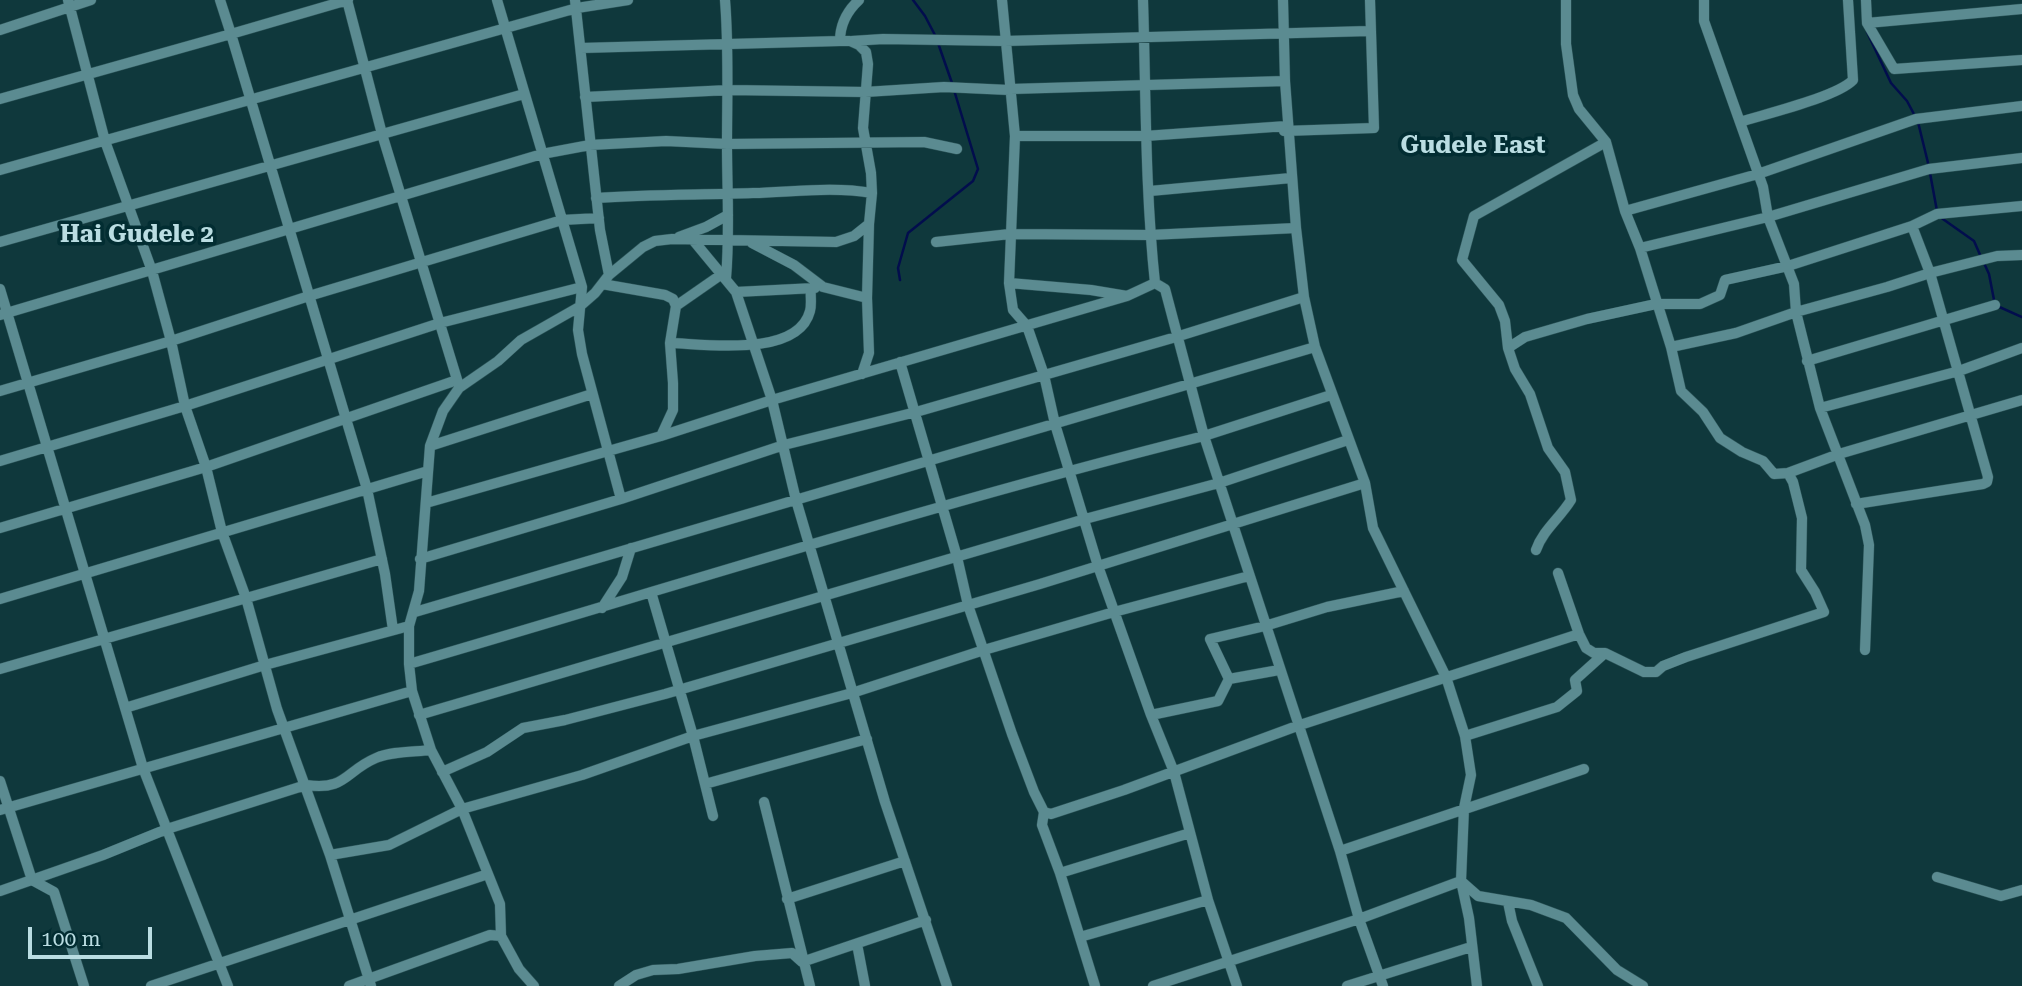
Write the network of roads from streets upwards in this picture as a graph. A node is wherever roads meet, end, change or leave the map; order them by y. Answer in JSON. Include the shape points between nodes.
{"nodes":[{"id":1,"x":91,"y":0,"type":"edge"},
{"id":2,"x":220,"y":0,"type":"edge"},
{"id":3,"x":347,"y":0,"type":"edge"},
{"id":4,"x":497,"y":0,"type":"edge"},
{"id":5,"x":628,"y":0,"type":"edge"},
{"id":6,"x":725,"y":0,"type":"edge"},
{"id":7,"x":859,"y":0,"type":"edge"},
{"id":8,"x":1002,"y":0,"type":"edge"},
{"id":9,"x":1143,"y":0,"type":"edge"},
{"id":10,"x":1283,"y":0,"type":"edge"},
{"id":11,"x":1370,"y":0,"type":"edge"},
{"id":12,"x":1566,"y":0,"type":"edge"},
{"id":13,"x":1704,"y":0,"type":"edge"},
{"id":14,"x":1848,"y":0,"type":"edge"},
{"id":15,"x":1866,"y":0,"type":"edge"},
{"id":16,"x":68,"y":3,"type":"edge"},
{"id":17,"x":576,"y":4,"type":"edge"},
{"id":18,"x":2022,"y":9,"type":"edge"},
{"id":19,"x":1867,"y":23,"type":"junction"},
{"id":20,"x":504,"y":28,"type":"junction"},
{"id":21,"x":0,"y":30,"type":"edge"},
{"id":22,"x":1369,"y":31,"type":"junction"},
{"id":23,"x":1284,"y":33,"type":"junction"},
{"id":24,"x":231,"y":34,"type":"junction"},
{"id":25,"x":1144,"y":36,"type":"junction"},
{"id":26,"x":845,"y":41,"type":"junction"},
{"id":27,"x":1005,"y":41,"type":"junction"},
{"id":28,"x":728,"y":44,"type":"junction"},
{"id":29,"x":581,"y":48,"type":"junction"},
{"id":30,"x":2022,"y":60,"type":"edge"},
{"id":31,"x":364,"y":68,"type":"junction"},
{"id":32,"x":88,"y":74,"type":"junction"},
{"id":33,"x":1285,"y":81,"type":"junction"},
{"id":34,"x":1144,"y":86,"type":"junction"},
{"id":35,"x":1010,"y":89,"type":"junction"},
{"id":36,"x":729,"y":90,"type":"junction"},
{"id":37,"x":865,"y":92,"type":"junction"},
{"id":38,"x":524,"y":94,"type":"junction"},
{"id":39,"x":585,"y":97,"type":"junction"},
{"id":40,"x":0,"y":99,"type":"edge"},
{"id":41,"x":250,"y":100,"type":"junction"},
{"id":42,"x":2022,"y":106,"type":"edge"},
{"id":43,"x":1740,"y":122,"type":"junction"},
{"id":44,"x":1284,"y":128,"type":"junction"},
{"id":45,"x":382,"y":134,"type":"junction"},
{"id":46,"x":1016,"y":136,"type":"junction"},
{"id":47,"x":1144,"y":136,"type":"junction"},
{"id":48,"x":105,"y":141,"type":"junction"},
{"id":49,"x":864,"y":142,"type":"junction"},
{"id":50,"x":1606,"y":142,"type":"junction"},
{"id":51,"x":590,"y":145,"type":"junction"},
{"id":52,"x":727,"y":145,"type":"junction"},
{"id":53,"x":957,"y":149,"type":"dead end"},
{"id":54,"x":542,"y":154,"type":"junction"},
{"id":55,"x":2022,"y":158,"type":"edge"},
{"id":56,"x":269,"y":166,"type":"junction"},
{"id":57,"x":0,"y":170,"type":"edge"},
{"id":58,"x":1758,"y":174,"type":"junction"},
{"id":59,"x":1291,"y":178,"type":"junction"},
{"id":60,"x":1150,"y":191,"type":"junction"},
{"id":61,"x":872,"y":193,"type":"junction"},
{"id":62,"x":729,"y":194,"type":"junction"},
{"id":63,"x":402,"y":196,"type":"junction"},
{"id":64,"x":596,"y":198,"type":"junction"},
{"id":65,"x":127,"y":205,"type":"junction"},
{"id":66,"x":2022,"y":206,"type":"edge"},
{"id":67,"x":1625,"y":211,"type":"junction"},
{"id":68,"x":728,"y":215,"type":"junction"},
{"id":69,"x":1768,"y":217,"type":"junction"},
{"id":70,"x":599,"y":218,"type":"junction"},
{"id":71,"x":562,"y":220,"type":"junction"},
{"id":72,"x":869,"y":224,"type":"junction"},
{"id":73,"x":1912,"y":226,"type":"junction"},
{"id":74,"x":1296,"y":228,"type":"junction"},
{"id":75,"x":288,"y":230,"type":"junction"},
{"id":76,"x":1010,"y":234,"type":"junction"},
{"id":77,"x":1150,"y":235,"type":"junction"},
{"id":78,"x":672,"y":239,"type":"junction"},
{"id":79,"x":693,"y":240,"type":"junction"},
{"id":80,"x":729,"y":241,"type":"junction"},
{"id":81,"x":748,"y":241,"type":"junction"},
{"id":82,"x":0,"y":242,"type":"edge"},
{"id":83,"x":936,"y":242,"type":"dead end"},
{"id":84,"x":1640,"y":248,"type":"junction"},
{"id":85,"x":2022,"y":255,"type":"edge"},
{"id":86,"x":1788,"y":266,"type":"junction"},
{"id":87,"x":152,"y":271,"type":"junction"},
{"id":88,"x":1930,"y":273,"type":"junction"},
{"id":89,"x":609,"y":275,"type":"junction"},
{"id":90,"x":724,"y":276,"type":"junction"},
{"id":91,"x":1009,"y":283,"type":"junction"},
{"id":92,"x":1155,"y":283,"type":"junction"},
{"id":93,"x":602,"y":284,"type":"junction"},
{"id":94,"x":823,"y":286,"type":"junction"},
{"id":95,"x":582,"y":287,"type":"junction"},
{"id":96,"x":0,"y":289,"type":"edge"},
{"id":97,"x":811,"y":289,"type":"junction"},
{"id":98,"x":736,"y":292,"type":"junction"},
{"id":99,"x":309,"y":296,"type":"junction"},
{"id":100,"x":1127,"y":296,"type":"junction"},
{"id":101,"x":1304,"y":297,"type":"junction"},
{"id":102,"x":867,"y":298,"type":"junction"},
{"id":103,"x":1656,"y":304,"type":"junction"},
{"id":104,"x":1995,"y":305,"type":"dead end"},
{"id":105,"x":676,"y":306,"type":"junction"},
{"id":106,"x":579,"y":307,"type":"junction"},
{"id":107,"x":1796,"y":312,"type":"junction"},
{"id":108,"x":4,"y":314,"type":"edge"},
{"id":109,"x":1943,"y":322,"type":"junction"},
{"id":110,"x":440,"y":323,"type":"junction"},
{"id":111,"x":1027,"y":326,"type":"junction"},
{"id":112,"x":1176,"y":337,"type":"junction"},
{"id":113,"x":171,"y":341,"type":"junction"},
{"id":114,"x":670,"y":343,"type":"junction"},
{"id":115,"x":754,"y":346,"type":"junction"},
{"id":116,"x":1315,"y":347,"type":"junction"},
{"id":117,"x":1671,"y":347,"type":"junction"},
{"id":118,"x":1508,"y":348,"type":"junction"},
{"id":119,"x":2022,"y":348,"type":"edge"},
{"id":120,"x":328,"y":360,"type":"junction"},
{"id":121,"x":1807,"y":361,"type":"junction"},
{"id":122,"x":900,"y":362,"type":"junction"},
{"id":123,"x":1959,"y":371,"type":"junction"},
{"id":124,"x":862,"y":374,"type":"junction"},
{"id":125,"x":1044,"y":375,"type":"junction"},
{"id":126,"x":1189,"y":383,"type":"junction"},
{"id":127,"x":27,"y":384,"type":"junction"},
{"id":128,"x":458,"y":384,"type":"junction"},
{"id":129,"x":0,"y":391,"type":"edge"},
{"id":130,"x":592,"y":394,"type":"junction"},
{"id":131,"x":1331,"y":395,"type":"junction"},
{"id":132,"x":772,"y":400,"type":"junction"},
{"id":133,"x":2022,"y":400,"type":"edge"},
{"id":134,"x":185,"y":406,"type":"junction"},
{"id":135,"x":1820,"y":408,"type":"junction"},
{"id":136,"x":916,"y":412,"type":"junction"},
{"id":137,"x":1970,"y":415,"type":"junction"},
{"id":138,"x":346,"y":419,"type":"junction"},
{"id":139,"x":1055,"y":424,"type":"junction"},
{"id":140,"x":661,"y":436,"type":"junction"},
{"id":141,"x":1204,"y":436,"type":"junction"},
{"id":142,"x":1348,"y":440,"type":"junction"},
{"id":143,"x":784,"y":445,"type":"junction"},
{"id":144,"x":430,"y":446,"type":"junction"},
{"id":145,"x":46,"y":447,"type":"junction"},
{"id":146,"x":608,"y":451,"type":"junction"},
{"id":147,"x":1839,"y":454,"type":"junction"},
{"id":148,"x":928,"y":460,"type":"junction"},
{"id":149,"x":0,"y":461,"type":"edge"},
{"id":150,"x":206,"y":467,"type":"junction"},
{"id":151,"x":1070,"y":470,"type":"junction"},
{"id":152,"x":428,"y":471,"type":"junction"},
{"id":153,"x":1788,"y":473,"type":"junction"},
{"id":154,"x":1219,"y":483,"type":"junction"},
{"id":155,"x":1365,"y":483,"type":"junction"},
{"id":156,"x":367,"y":489,"type":"junction"},
{"id":157,"x":621,"y":499,"type":"junction"},
{"id":158,"x":796,"y":500,"type":"junction"},
{"id":159,"x":426,"y":503,"type":"junction"},
{"id":160,"x":1856,"y":504,"type":"junction"},
{"id":161,"x":942,"y":508,"type":"junction"},
{"id":162,"x":65,"y":509,"type":"junction"},
{"id":163,"x":1085,"y":519,"type":"junction"},
{"id":164,"x":1233,"y":523,"type":"junction"},
{"id":165,"x":0,"y":528,"type":"edge"},
{"id":166,"x":222,"y":532,"type":"junction"},
{"id":167,"x":810,"y":544,"type":"junction"},
{"id":168,"x":631,"y":548,"type":"junction"},
{"id":169,"x":1536,"y":550,"type":"dead end"},
{"id":170,"x":957,"y":557,"type":"junction"},
{"id":171,"x":382,"y":559,"type":"junction"},
{"id":172,"x":420,"y":559,"type":"junction"},
{"id":173,"x":1098,"y":566,"type":"junction"},
{"id":174,"x":85,"y":572,"type":"junction"},
{"id":175,"x":1558,"y":573,"type":"dead end"},
{"id":176,"x":1249,"y":576,"type":"junction"},
{"id":177,"x":1404,"y":590,"type":"junction"},
{"id":178,"x":651,"y":592,"type":"junction"},
{"id":179,"x":825,"y":596,"type":"junction"},
{"id":180,"x":246,"y":598,"type":"junction"},
{"id":181,"x":0,"y":599,"type":"edge"},
{"id":182,"x":968,"y":605,"type":"junction"},
{"id":183,"x":601,"y":608,"type":"junction"},
{"id":184,"x":415,"y":612,"type":"junction"},
{"id":185,"x":1114,"y":612,"type":"junction"},
{"id":186,"x":409,"y":626,"type":"junction"},
{"id":187,"x":1265,"y":626,"type":"junction"},
{"id":188,"x":393,"y":630,"type":"junction"},
{"id":189,"x":1579,"y":634,"type":"junction"},
{"id":190,"x":104,"y":639,"type":"junction"},
{"id":191,"x":666,"y":642,"type":"junction"},
{"id":192,"x":836,"y":642,"type":"junction"},
{"id":193,"x":984,"y":650,"type":"junction"},
{"id":194,"x":1865,"y":650,"type":"dead end"},
{"id":195,"x":1605,"y":653,"type":"junction"},
{"id":196,"x":409,"y":664,"type":"junction"},
{"id":197,"x":265,"y":665,"type":"junction"},
{"id":198,"x":0,"y":669,"type":"edge"},
{"id":199,"x":1279,"y":670,"type":"junction"},
{"id":200,"x":1446,"y":677,"type":"junction"},
{"id":201,"x":1228,"y":679,"type":"junction"},
{"id":202,"x":412,"y":691,"type":"junction"},
{"id":203,"x":852,"y":693,"type":"junction"},
{"id":204,"x":125,"y":708,"type":"junction"},
{"id":205,"x":419,"y":715,"type":"junction"},
{"id":206,"x":1151,"y":715,"type":"junction"},
{"id":207,"x":1297,"y":726,"type":"junction"},
{"id":208,"x":285,"y":729,"type":"junction"},
{"id":209,"x":693,"y":736,"type":"junction"},
{"id":210,"x":1465,"y":736,"type":"junction"},
{"id":211,"x":867,"y":739,"type":"junction"},
{"id":212,"x":431,"y":750,"type":"junction"},
{"id":213,"x":142,"y":768,"type":"junction"},
{"id":214,"x":1584,"y":769,"type":"dead end"},
{"id":215,"x":442,"y":772,"type":"junction"},
{"id":216,"x":1174,"y":772,"type":"junction"},
{"id":217,"x":0,"y":781,"type":"edge"},
{"id":218,"x":705,"y":784,"type":"junction"},
{"id":219,"x":306,"y":785,"type":"junction"},
{"id":220,"x":764,"y":802,"type":"dead end"},
{"id":221,"x":1464,"y":808,"type":"junction"},
{"id":222,"x":4,"y":809,"type":"edge"},
{"id":223,"x":463,"y":809,"type":"junction"},
{"id":224,"x":1044,"y":812,"type":"junction"},
{"id":225,"x":713,"y":816,"type":"dead end"},
{"id":226,"x":167,"y":829,"type":"junction"},
{"id":227,"x":1189,"y":833,"type":"junction"},
{"id":228,"x":1340,"y":851,"type":"junction"},
{"id":229,"x":330,"y":855,"type":"junction"},
{"id":230,"x":905,"y":862,"type":"junction"},
{"id":231,"x":1060,"y":873,"type":"junction"},
{"id":232,"x":488,"y":874,"type":"junction"},
{"id":233,"x":1937,"y":877,"type":"dead end"},
{"id":234,"x":32,"y":880,"type":"junction"},
{"id":235,"x":1461,"y":881,"type":"junction"},
{"id":236,"x":2022,"y":890,"type":"edge"},
{"id":237,"x":0,"y":891,"type":"edge"},
{"id":238,"x":787,"y":899,"type":"junction"},
{"id":239,"x":1208,"y":900,"type":"junction"},
{"id":240,"x":1508,"y":902,"type":"junction"},
{"id":241,"x":351,"y":919,"type":"junction"},
{"id":242,"x":1359,"y":919,"type":"junction"},
{"id":243,"x":926,"y":920,"type":"junction"},
{"id":244,"x":501,"y":936,"type":"junction"},
{"id":245,"x":1080,"y":937,"type":"junction"},
{"id":246,"x":857,"y":944,"type":"junction"},
{"id":247,"x":1472,"y":947,"type":"junction"},
{"id":248,"x":1228,"y":961,"type":"junction"},
{"id":249,"x":803,"y":962,"type":"junction"},
{"id":250,"x":219,"y":963,"type":"junction"},
{"id":251,"x":1381,"y":981,"type":"edge"},
{"id":252,"x":369,"y":982,"type":"edge"},
{"id":253,"x":944,"y":985,"type":"edge"},
{"id":254,"x":84,"y":986,"type":"edge"},
{"id":255,"x":151,"y":986,"type":"edge"},
{"id":256,"x":228,"y":986,"type":"edge"},
{"id":257,"x":349,"y":986,"type":"edge"},
{"id":258,"x":534,"y":986,"type":"edge"},
{"id":259,"x":620,"y":986,"type":"edge"},
{"id":260,"x":810,"y":986,"type":"edge"},
{"id":261,"x":865,"y":986,"type":"edge"},
{"id":262,"x":1095,"y":986,"type":"edge"},
{"id":263,"x":1153,"y":986,"type":"edge"},
{"id":264,"x":1237,"y":986,"type":"edge"},
{"id":265,"x":1347,"y":986,"type":"edge"},
{"id":266,"x":1477,"y":986,"type":"edge"},
{"id":267,"x":1538,"y":986,"type":"edge"},
{"id":268,"x":1643,"y":986,"type":"edge"}],
"edges":[{"from":1,"to":16,"type":"street"},
{"from":2,"to":24,"type":"street"},
{"from":3,"to":24,"type":"street"},
{"from":3,"to":31,"type":"street"},
{"from":4,"to":20,"type":"street"},
{"from":5,"to":17,"type":"street"},
{"from":6,"to":28,"type":"street"},
{"from":7,"to":26,"type":"street","via":[[845,17],[840,32]]},
{"from":8,"to":27,"type":"street"},
{"from":9,"to":25,"type":"street"},
{"from":10,"to":23,"type":"street"},
{"from":11,"to":22,"type":"street"},
{"from":12,"to":50,"type":"street","via":[[1573,95]]},
{"from":13,"to":43,"type":"street","via":[[1704,21]]},
{"from":14,"to":43,"type":"street","via":[[1853,80],[1821,96]]},
{"from":15,"to":19,"type":"street"},
{"from":16,"to":21,"type":"street"},
{"from":16,"to":32,"type":"street"},
{"from":17,"to":20,"type":"street"},
{"from":17,"to":29,"type":"street"},
{"from":18,"to":19,"type":"street"},
{"from":19,"to":30,"type":"street","via":[[1894,69]]},
{"from":20,"to":31,"type":"street"},
{"from":20,"to":38,"type":"street"},
{"from":22,"to":23,"type":"street"},
{"from":22,"to":44,"type":"street","via":[[1374,128]]},
{"from":23,"to":25,"type":"street"},
{"from":23,"to":33,"type":"street"},
{"from":24,"to":32,"type":"street"},
{"from":24,"to":41,"type":"street"},
{"from":25,"to":27,"type":"street"},
{"from":25,"to":34,"type":"street"},
{"from":26,"to":27,"type":"street"},
{"from":26,"to":28,"type":"street"},
{"from":26,"to":37,"type":"street","via":[[866,52]]},
{"from":27,"to":35,"type":"street"},
{"from":28,"to":29,"type":"street"},
{"from":28,"to":36,"type":"street"},
{"from":29,"to":39,"type":"street"},
{"from":31,"to":41,"type":"street"},
{"from":31,"to":45,"type":"street"},
{"from":32,"to":40,"type":"street"},
{"from":32,"to":48,"type":"street"},
{"from":33,"to":34,"type":"street"},
{"from":33,"to":44,"type":"street"},
{"from":34,"to":35,"type":"street"},
{"from":34,"to":47,"type":"street"},
{"from":35,"to":37,"type":"street"},
{"from":35,"to":46,"type":"street"},
{"from":36,"to":37,"type":"street"},
{"from":36,"to":39,"type":"street"},
{"from":36,"to":52,"type":"street"},
{"from":37,"to":49,"type":"street"},
{"from":38,"to":45,"type":"street"},
{"from":38,"to":54,"type":"street"},
{"from":39,"to":51,"type":"street"},
{"from":41,"to":48,"type":"street"},
{"from":41,"to":56,"type":"street"},
{"from":42,"to":58,"type":"street","via":[[1916,118]]},
{"from":43,"to":58,"type":"street"},
{"from":44,"to":47,"type":"street"},
{"from":44,"to":59,"type":"street"},
{"from":45,"to":56,"type":"street"},
{"from":45,"to":63,"type":"street"},
{"from":46,"to":47,"type":"street"},
{"from":46,"to":76,"type":"street"},
{"from":47,"to":60,"type":"street"},
{"from":48,"to":57,"type":"street"},
{"from":48,"to":65,"type":"street"},
{"from":49,"to":52,"type":"street"},
{"from":49,"to":53,"type":"street","via":[[924,142]]},
{"from":49,"to":61,"type":"street"},
{"from":50,"to":67,"type":"street"},
{"from":50,"to":118,"type":"street","via":[[1474,216],[1462,260],[1499,305]]},
{"from":51,"to":52,"type":"street","via":[[666,141]]},
{"from":51,"to":54,"type":"street"},
{"from":51,"to":64,"type":"street"},
{"from":52,"to":62,"type":"street"},
{"from":54,"to":63,"type":"street"},
{"from":54,"to":71,"type":"street"},
{"from":55,"to":69,"type":"street","via":[[1929,169]]},
{"from":56,"to":65,"type":"street"},
{"from":56,"to":75,"type":"street"},
{"from":58,"to":67,"type":"street"},
{"from":58,"to":69,"type":"street"},
{"from":59,"to":60,"type":"street"},
{"from":59,"to":74,"type":"street"},
{"from":60,"to":77,"type":"street"},
{"from":61,"to":62,"type":"street","via":[[847,188]]},
{"from":61,"to":72,"type":"street"},
{"from":62,"to":64,"type":"street"},
{"from":62,"to":68,"type":"street"},
{"from":63,"to":75,"type":"street"},
{"from":63,"to":110,"type":"street"},
{"from":64,"to":70,"type":"street"},
{"from":65,"to":82,"type":"street"},
{"from":65,"to":87,"type":"street"},
{"from":66,"to":73,"type":"street","via":[[1937,214]]},
{"from":67,"to":84,"type":"street"},
{"from":68,"to":78,"type":"street"},
{"from":68,"to":80,"type":"street"},
{"from":69,"to":84,"type":"street"},
{"from":69,"to":86,"type":"street"},
{"from":70,"to":71,"type":"street"},
{"from":70,"to":89,"type":"street"},
{"from":71,"to":95,"type":"street"},
{"from":71,"to":99,"type":"street"},
{"from":72,"to":81,"type":"street","via":[[836,242]]},
{"from":72,"to":102,"type":"street"},
{"from":73,"to":86,"type":"street"},
{"from":73,"to":88,"type":"street"},
{"from":74,"to":77,"type":"street"},
{"from":74,"to":101,"type":"street"},
{"from":75,"to":87,"type":"street"},
{"from":75,"to":99,"type":"street"},
{"from":76,"to":77,"type":"street"},
{"from":76,"to":83,"type":"street"},
{"from":76,"to":91,"type":"street"},
{"from":77,"to":92,"type":"street"},
{"from":78,"to":79,"type":"street"},
{"from":78,"to":89,"type":"street","via":[[643,247]]},
{"from":79,"to":80,"type":"street"},
{"from":79,"to":90,"type":"street"},
{"from":80,"to":81,"type":"street"},
{"from":80,"to":90,"type":"street"},
{"from":81,"to":94,"type":"street"},
{"from":84,"to":103,"type":"street"},
{"from":85,"to":88,"type":"street","via":[[1997,256]]},
{"from":86,"to":103,"type":"street","via":[[1725,280],[1720,295],[1700,303]]},
{"from":86,"to":107,"type":"street"},
{"from":87,"to":108,"type":"street"},
{"from":87,"to":113,"type":"street"},
{"from":88,"to":107,"type":"street"},
{"from":88,"to":109,"type":"street"},
{"from":89,"to":93,"type":"street"},
{"from":90,"to":98,"type":"street"},
{"from":90,"to":105,"type":"street"},
{"from":91,"to":100,"type":"street"},
{"from":91,"to":111,"type":"street","via":[[1013,310]]},
{"from":92,"to":100,"type":"street"},
{"from":92,"to":112,"type":"street","via":[[1165,289]]},
{"from":93,"to":105,"type":"street","via":[[665,296]]},
{"from":93,"to":106,"type":"street"},
{"from":94,"to":97,"type":"street"},
{"from":94,"to":102,"type":"street"},
{"from":95,"to":106,"type":"street"},
{"from":95,"to":110,"type":"street"},
{"from":96,"to":108,"type":"street"},
{"from":97,"to":98,"type":"street"},
{"from":97,"to":115,"type":"street","via":[[804,323],[792,334]]},
{"from":98,"to":115,"type":"street"},
{"from":99,"to":113,"type":"street"},
{"from":99,"to":120,"type":"street"},
{"from":100,"to":111,"type":"street"},
{"from":101,"to":112,"type":"street"},
{"from":101,"to":116,"type":"street"},
{"from":102,"to":124,"type":"street","via":[[869,353]]},
{"from":103,"to":117,"type":"street"},
{"from":103,"to":118,"type":"street","via":[[1525,337]]},
{"from":104,"to":109,"type":"street"},
{"from":105,"to":114,"type":"street"},
{"from":106,"to":128,"type":"street"},
{"from":106,"to":130,"type":"street","via":[[578,330]]},
{"from":107,"to":117,"type":"street","via":[[1736,333]]},
{"from":107,"to":121,"type":"street"},
{"from":108,"to":127,"type":"street"},
{"from":109,"to":121,"type":"street"},
{"from":109,"to":123,"type":"street"},
{"from":110,"to":120,"type":"street"},
{"from":110,"to":128,"type":"street"},
{"from":111,"to":122,"type":"street"},
{"from":111,"to":125,"type":"street"},
{"from":112,"to":125,"type":"street"},
{"from":112,"to":126,"type":"street"},
{"from":113,"to":127,"type":"street"},
{"from":113,"to":134,"type":"street"},
{"from":114,"to":115,"type":"street"},
{"from":114,"to":140,"type":"street","via":[[673,410]]},
{"from":115,"to":132,"type":"street"},
{"from":116,"to":126,"type":"street"},
{"from":116,"to":131,"type":"street"},
{"from":117,"to":153,"type":"street","via":[[1681,391],[1703,412],[1720,438],[1763,461],[1774,474]]},
{"from":118,"to":169,"type":"street","via":[[1548,448],[1566,472],[1572,500],[1541,536]]},
{"from":119,"to":123,"type":"street"},
{"from":120,"to":134,"type":"street"},
{"from":120,"to":138,"type":"street"},
{"from":121,"to":135,"type":"street"},
{"from":122,"to":124,"type":"street"},
{"from":122,"to":136,"type":"street"},
{"from":123,"to":135,"type":"street"},
{"from":123,"to":137,"type":"street"},
{"from":124,"to":132,"type":"street"},
{"from":125,"to":136,"type":"street"},
{"from":125,"to":139,"type":"street"},
{"from":126,"to":139,"type":"street"},
{"from":126,"to":141,"type":"street"},
{"from":127,"to":129,"type":"street"},
{"from":127,"to":145,"type":"street"},
{"from":128,"to":138,"type":"street"},
{"from":128,"to":144,"type":"street"},
{"from":130,"to":144,"type":"street"},
{"from":130,"to":146,"type":"street"},
{"from":131,"to":141,"type":"street"},
{"from":131,"to":142,"type":"street"},
{"from":132,"to":140,"type":"street"},
{"from":132,"to":143,"type":"street"},
{"from":133,"to":137,"type":"street"},
{"from":134,"to":145,"type":"street"},
{"from":134,"to":150,"type":"street"},
{"from":135,"to":147,"type":"street"},
{"from":136,"to":143,"type":"street"},
{"from":136,"to":148,"type":"street"},
{"from":137,"to":147,"type":"street"},
{"from":137,"to":160,"type":"street","via":[[1987,482]]},
{"from":138,"to":150,"type":"street"},
{"from":138,"to":156,"type":"street"},
{"from":139,"to":148,"type":"street"},
{"from":139,"to":151,"type":"street"},
{"from":140,"to":146,"type":"street"},
{"from":141,"to":151,"type":"street"},
{"from":141,"to":154,"type":"street"},
{"from":142,"to":154,"type":"street"},
{"from":142,"to":155,"type":"street"},
{"from":143,"to":157,"type":"street"},
{"from":143,"to":158,"type":"street"},
{"from":144,"to":152,"type":"street"},
{"from":145,"to":149,"type":"street"},
{"from":145,"to":162,"type":"street"},
{"from":146,"to":157,"type":"street"},
{"from":146,"to":159,"type":"street"},
{"from":147,"to":153,"type":"street"},
{"from":147,"to":160,"type":"street"},
{"from":148,"to":158,"type":"street"},
{"from":148,"to":161,"type":"street"},
{"from":150,"to":162,"type":"street"},
{"from":150,"to":166,"type":"street"},
{"from":151,"to":161,"type":"street"},
{"from":151,"to":163,"type":"street"},
{"from":152,"to":156,"type":"street"},
{"from":152,"to":159,"type":"street"},
{"from":153,"to":195,"type":"street","via":[[1802,518],[1801,570],[1824,612],[1686,657],[1656,672],[1644,672]]},
{"from":154,"to":163,"type":"street"},
{"from":154,"to":164,"type":"street"},
{"from":155,"to":164,"type":"street"},
{"from":155,"to":177,"type":"street","via":[[1373,528]]},
{"from":156,"to":166,"type":"street"},
{"from":156,"to":171,"type":"street"},
{"from":157,"to":172,"type":"street"},
{"from":158,"to":167,"type":"street"},
{"from":158,"to":168,"type":"street"},
{"from":159,"to":172,"type":"street"},
{"from":160,"to":194,"type":"street","via":[[1869,545]]},
{"from":161,"to":167,"type":"street"},
{"from":161,"to":170,"type":"street"},
{"from":162,"to":165,"type":"street"},
{"from":162,"to":174,"type":"street"},
{"from":163,"to":170,"type":"street"},
{"from":163,"to":173,"type":"street"},
{"from":164,"to":173,"type":"street"},
{"from":164,"to":176,"type":"street"},
{"from":166,"to":174,"type":"street"},
{"from":166,"to":180,"type":"street"},
{"from":167,"to":178,"type":"street"},
{"from":167,"to":179,"type":"street"},
{"from":168,"to":183,"type":"street","via":[[622,577]]},
{"from":168,"to":184,"type":"street"},
{"from":170,"to":179,"type":"street"},
{"from":170,"to":182,"type":"street"},
{"from":171,"to":180,"type":"street"},
{"from":171,"to":188,"type":"street"},
{"from":172,"to":184,"type":"street"},
{"from":173,"to":182,"type":"street"},
{"from":173,"to":185,"type":"street"},
{"from":174,"to":181,"type":"street"},
{"from":174,"to":190,"type":"street"},
{"from":175,"to":189,"type":"street"},
{"from":176,"to":185,"type":"street"},
{"from":176,"to":187,"type":"street"},
{"from":177,"to":187,"type":"street"},
{"from":177,"to":200,"type":"street"},
{"from":178,"to":183,"type":"street"},
{"from":178,"to":191,"type":"street"},
{"from":179,"to":191,"type":"street"},
{"from":179,"to":192,"type":"street"},
{"from":180,"to":190,"type":"street"},
{"from":180,"to":197,"type":"street"},
{"from":182,"to":192,"type":"street"},
{"from":182,"to":193,"type":"street"},
{"from":183,"to":196,"type":"street"},
{"from":184,"to":186,"type":"street"},
{"from":185,"to":193,"type":"street"},
{"from":185,"to":206,"type":"street"},
{"from":186,"to":188,"type":"street"},
{"from":186,"to":196,"type":"street"},
{"from":187,"to":199,"type":"street"},
{"from":187,"to":201,"type":"street","via":[[1210,639]]},
{"from":188,"to":197,"type":"street"},
{"from":189,"to":195,"type":"street","via":[[1586,648]]},
{"from":189,"to":200,"type":"street"},
{"from":190,"to":198,"type":"street"},
{"from":190,"to":204,"type":"street"},
{"from":191,"to":205,"type":"street"},
{"from":191,"to":209,"type":"street"},
{"from":192,"to":203,"type":"street"},
{"from":192,"to":215,"type":"street","via":[[665,694],[523,728],[487,752]]},
{"from":193,"to":203,"type":"street"},
{"from":193,"to":224,"type":"street"},
{"from":195,"to":210,"type":"street","via":[[1575,680],[1577,691],[1557,707]]},
{"from":196,"to":202,"type":"street"},
{"from":197,"to":204,"type":"street"},
{"from":197,"to":208,"type":"street"},
{"from":199,"to":201,"type":"street"},
{"from":199,"to":207,"type":"street"},
{"from":200,"to":207,"type":"street"},
{"from":200,"to":210,"type":"street"},
{"from":201,"to":206,"type":"street","via":[[1218,701]]},
{"from":202,"to":205,"type":"street"},
{"from":202,"to":208,"type":"street"},
{"from":203,"to":209,"type":"street"},
{"from":203,"to":211,"type":"street"},
{"from":204,"to":213,"type":"street"},
{"from":205,"to":212,"type":"street"},
{"from":206,"to":216,"type":"street"},
{"from":207,"to":216,"type":"street"},
{"from":207,"to":228,"type":"street"},
{"from":208,"to":213,"type":"street"},
{"from":208,"to":219,"type":"street"},
{"from":209,"to":218,"type":"street"},
{"from":209,"to":223,"type":"street","via":[[582,775]]},
{"from":210,"to":221,"type":"street","via":[[1471,775]]},
{"from":211,"to":218,"type":"street"},
{"from":211,"to":230,"type":"street"},
{"from":212,"to":215,"type":"street"},
{"from":212,"to":219,"type":"street","via":[[380,756],[336,784]]},
{"from":213,"to":222,"type":"street"},
{"from":213,"to":226,"type":"street"},
{"from":214,"to":221,"type":"street"},
{"from":215,"to":223,"type":"street"},
{"from":216,"to":224,"type":"street","via":[[1051,814]]},
{"from":216,"to":227,"type":"street"},
{"from":217,"to":222,"type":"street"},
{"from":218,"to":225,"type":"street"},
{"from":219,"to":226,"type":"street"},
{"from":219,"to":229,"type":"street"},
{"from":220,"to":238,"type":"street"},
{"from":221,"to":228,"type":"street"},
{"from":221,"to":235,"type":"street"},
{"from":222,"to":234,"type":"street"},
{"from":223,"to":229,"type":"street","via":[[389,845]]},
{"from":223,"to":232,"type":"street"},
{"from":224,"to":231,"type":"street","via":[[1042,825]]},
{"from":226,"to":234,"type":"street"},
{"from":226,"to":250,"type":"street"},
{"from":227,"to":231,"type":"street"},
{"from":227,"to":239,"type":"street"},
{"from":228,"to":242,"type":"street"},
{"from":229,"to":241,"type":"street"},
{"from":230,"to":238,"type":"street"},
{"from":230,"to":243,"type":"street"},
{"from":231,"to":245,"type":"street"},
{"from":232,"to":241,"type":"street"},
{"from":232,"to":244,"type":"street","via":[[500,904]]},
{"from":233,"to":236,"type":"street","via":[[2001,896]]},
{"from":234,"to":237,"type":"street"},
{"from":234,"to":254,"type":"street","via":[[54,892]]},
{"from":235,"to":240,"type":"street","via":[[1478,896]]},
{"from":235,"to":242,"type":"street"},
{"from":235,"to":247,"type":"street"},
{"from":238,"to":249,"type":"street"},
{"from":239,"to":245,"type":"street"},
{"from":239,"to":248,"type":"street"},
{"from":240,"to":267,"type":"street"},
{"from":240,"to":268,"type":"street","via":[[1566,918],[1617,970]]},
{"from":241,"to":250,"type":"street"},
{"from":241,"to":252,"type":"street"},
{"from":242,"to":248,"type":"street"},
{"from":242,"to":251,"type":"street"},
{"from":243,"to":246,"type":"street"},
{"from":243,"to":253,"type":"street"},
{"from":244,"to":252,"type":"street","via":[[490,935]]},
{"from":244,"to":258,"type":"street"},
{"from":245,"to":262,"type":"street"},
{"from":246,"to":249,"type":"street"},
{"from":246,"to":261,"type":"street"},
{"from":247,"to":251,"type":"street"},
{"from":247,"to":266,"type":"street"},
{"from":248,"to":263,"type":"street"},
{"from":248,"to":264,"type":"street"},
{"from":249,"to":259,"type":"street","via":[[792,953],[755,956],[653,970]]},
{"from":249,"to":260,"type":"street"},
{"from":250,"to":255,"type":"street"},
{"from":250,"to":256,"type":"street"},
{"from":251,"to":265,"type":"street"},
{"from":252,"to":257,"type":"street"}]}
